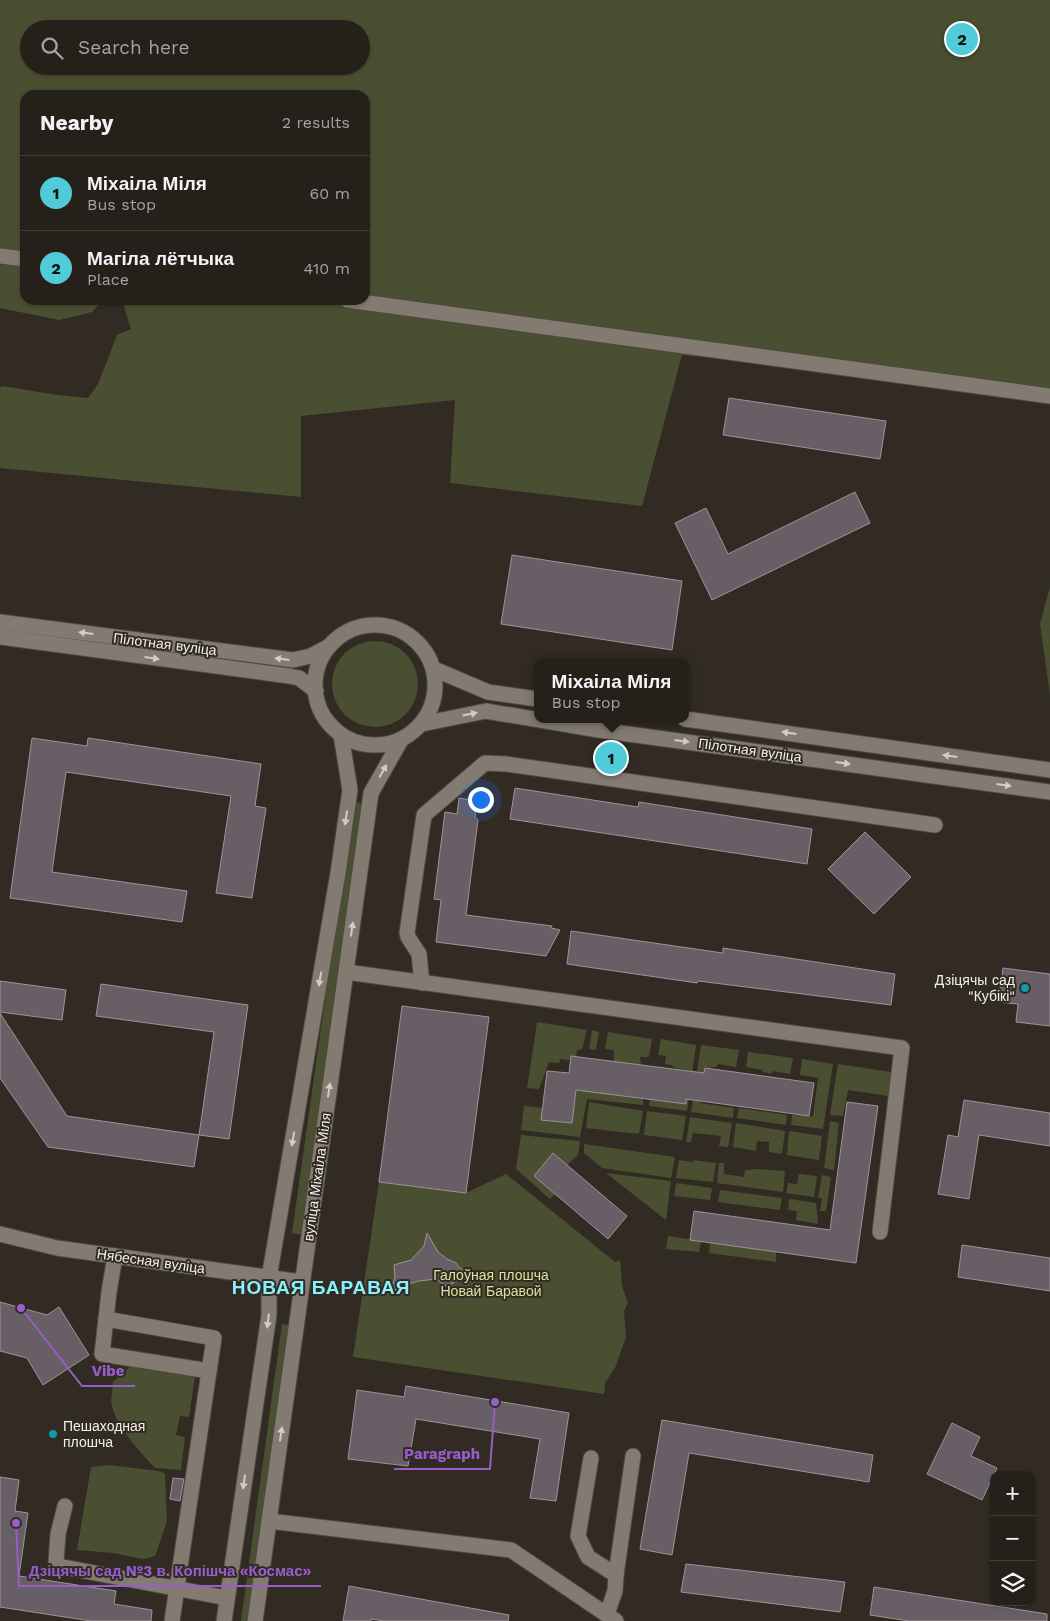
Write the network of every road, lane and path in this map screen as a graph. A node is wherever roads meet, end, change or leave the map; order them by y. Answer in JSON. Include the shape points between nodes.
{"nodes":[{"id":1,"x":0,"y":256,"type":"edge"},
{"id":2,"x":20,"y":258,"type":"edge"},
{"id":3,"x":370,"y":303,"type":"edge"},
{"id":4,"x":1050,"y":396,"type":"edge"},
{"id":5,"x":0,"y":622,"type":"edge"},
{"id":6,"x":0,"y":638,"type":"edge"},
{"id":7,"x":328,"y":647,"type":"junction"},
{"id":8,"x":434,"y":669,"type":"junction"},
{"id":9,"x":316,"y":691,"type":"junction"},
{"id":10,"x":534,"y":699,"type":"edge"},
{"id":11,"x":534,"y":719,"type":"edge"},
{"id":12,"x":689,"y":720,"type":"edge"},
{"id":13,"x":557,"y":723,"type":"edge"},
{"id":14,"x":422,"y":724,"type":"junction"},
{"id":15,"x":342,"y":735,"type":"junction"},
{"id":16,"x":401,"y":740,"type":"junction"},
{"id":17,"x":1050,"y":770,"type":"edge"},
{"id":18,"x":1050,"y":792,"type":"edge"},
{"id":19,"x":935,"y":825,"type":"dead end"},
{"id":20,"x":346,"y":972,"type":"junction"},
{"id":21,"x":422,"y":982,"type":"junction"},
{"id":22,"x":880,"y":1232,"type":"dead end"},
{"id":23,"x":0,"y":1234,"type":"edge"},
{"id":24,"x":114,"y":1256,"type":"junction"},
{"id":25,"x":269,"y":1278,"type":"junction"},
{"id":26,"x":302,"y":1282,"type":"junction"},
{"id":27,"x":106,"y":1319,"type":"junction"},
{"id":28,"x":209,"y":1370,"type":"junction"},
{"id":29,"x":633,"y":1456,"type":"dead end"},
{"id":30,"x":591,"y":1458,"type":"dead end"},
{"id":31,"x":65,"y":1506,"type":"dead end"},
{"id":32,"x":269,"y":1521,"type":"junction"},
{"id":33,"x":616,"y":1575,"type":"junction"},
{"id":34,"x":178,"y":1589,"type":"junction"},
{"id":35,"x":227,"y":1598,"type":"junction"},
{"id":36,"x":611,"y":1618,"type":"edge"},
{"id":37,"x":172,"y":1621,"type":"edge"},
{"id":38,"x":224,"y":1621,"type":"edge"},
{"id":39,"x":255,"y":1621,"type":"edge"}],
"edges":[{"from":1,"to":2,"type":"street"},
{"from":3,"to":4,"type":"street"},
{"from":7,"to":5,"type":"street","name":"Пілотная вуліца","one_way":true,"via":[[311,656],[293,660]]},
{"from":6,"to":9,"type":"street","name":"Пілотная вуліца","one_way":true,"via":[[289,676],[299,678]]},
{"from":7,"to":8,"type":"street","via":[[342,634],[360,627],[397,628],[426,652]]},
{"from":7,"to":9,"type":"street","via":[[319,664]]},
{"from":8,"to":10,"type":"street","via":[[488,692]]},
{"from":8,"to":14,"type":"street","via":[[431,707]]},
{"from":9,"to":15,"type":"street","via":[[317,703],[326,721]]},
{"from":14,"to":11,"type":"street","name":"Пілотная вуліца","one_way":true,"via":[[486,711]]},
{"from":17,"to":12,"type":"street","name":"Пілотная вуліца","one_way":true},
{"from":13,"to":18,"type":"street","name":"Пілотная вуліца","one_way":true},
{"from":14,"to":16,"type":"street"},
{"from":15,"to":16,"type":"street","via":[[370,745]]},
{"from":15,"to":25,"type":"street","name":"вуліца Міхаіла Міля","one_way":true,"via":[[350,790]]},
{"from":20,"to":16,"type":"street","name":"вуліца Міхаіла Міля","one_way":true,"via":[[371,793]]},
{"from":19,"to":21,"type":"street","via":[[485,763],[424,815],[408,933],[419,954]]},
{"from":20,"to":21,"type":"street"},
{"from":26,"to":20,"type":"street","name":"вуліца Міхаіла Міля","one_way":true},
{"from":21,"to":22,"type":"street","via":[[902,1048]]},
{"from":23,"to":24,"type":"street","name":"Нябесная вуліца","via":[[42,1246]]},
{"from":24,"to":25,"type":"street","name":"Нябесная вуліца"},
{"from":24,"to":27,"type":"street"},
{"from":25,"to":26,"type":"street","name":"Нябесная вуліца"},
{"from":25,"to":35,"type":"street","name":"вуліца Міхаіла Міля","one_way":true,"via":[[269,1315]]},
{"from":32,"to":26,"type":"street","name":"вуліца Міхаіла Міля","one_way":true},
{"from":27,"to":28,"type":"street","via":[[214,1338]]},
{"from":27,"to":28,"type":"street","via":[[102,1354]]},
{"from":28,"to":34,"type":"street"},
{"from":29,"to":33,"type":"street"},
{"from":30,"to":33,"type":"street","via":[[578,1536],[588,1556]]},
{"from":31,"to":34,"type":"street","via":[[58,1534],[58,1566]]},
{"from":32,"to":36,"type":"street","via":[[511,1550]]},
{"from":32,"to":39,"type":"street","name":"вуліца Міхаіла Міля"},
{"from":33,"to":36,"type":"street"},
{"from":34,"to":35,"type":"street"},
{"from":34,"to":37,"type":"street"},
{"from":35,"to":38,"type":"street","name":"вуліца Міхаіла Міля"}]}
